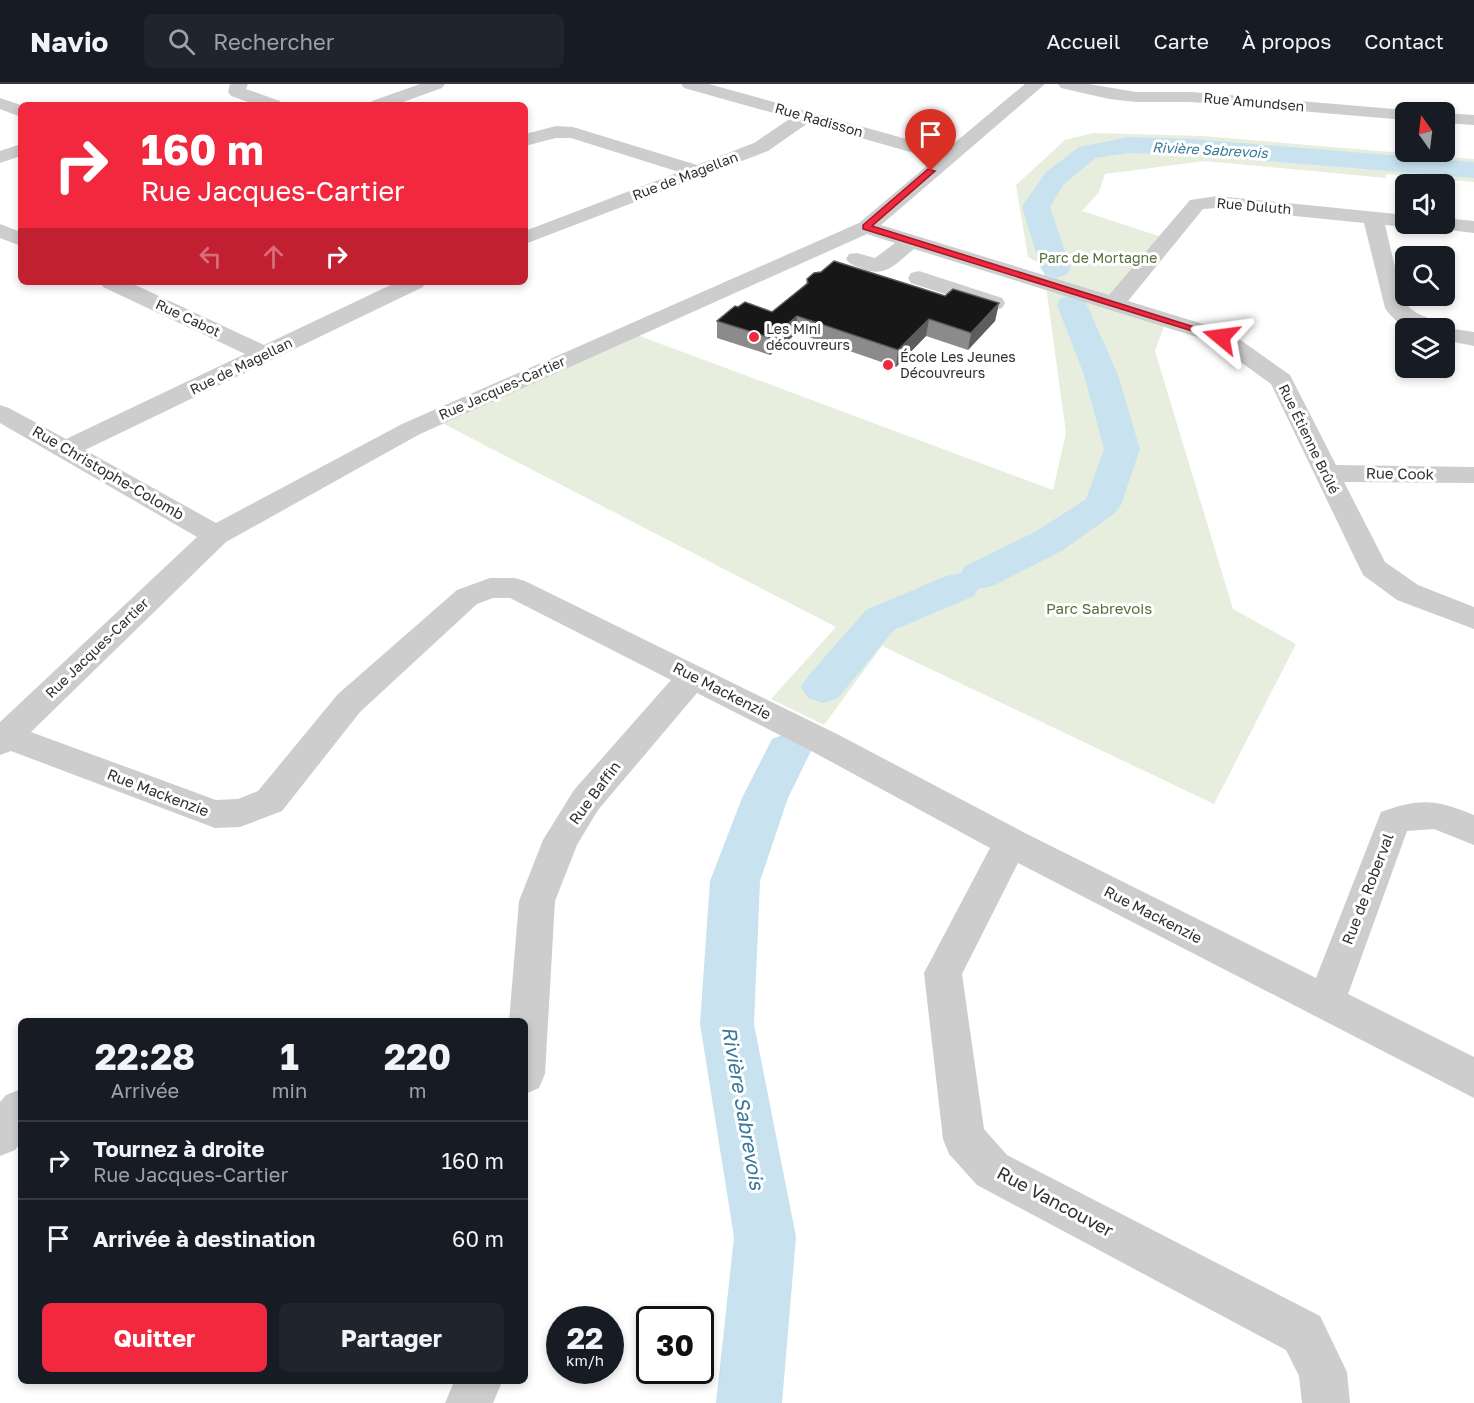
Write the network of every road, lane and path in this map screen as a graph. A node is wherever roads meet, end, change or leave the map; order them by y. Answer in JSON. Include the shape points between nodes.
{"nodes":[{"id":1,"x":240,"y":84,"type":"edge"},
{"id":2,"x":436,"y":84,"type":"edge"},
{"id":3,"x":690,"y":84,"type":"edge"},
{"id":4,"x":1036,"y":84,"type":"edge"},
{"id":5,"x":1067,"y":84,"type":"edge"},
{"id":6,"x":265,"y":102,"type":"edge"},
{"id":7,"x":386,"y":102,"type":"edge"},
{"id":8,"x":0,"y":103,"type":"edge"},
{"id":9,"x":18,"y":111,"type":"edge"},
{"id":10,"x":1395,"y":114,"type":"edge"},
{"id":11,"x":806,"y":117,"type":"junction"},
{"id":12,"x":1455,"y":119,"type":"edge"},
{"id":13,"x":1474,"y":120,"type":"edge"},
{"id":14,"x":528,"y":139,"type":"edge"},
{"id":15,"x":18,"y":151,"type":"edge"},
{"id":16,"x":0,"y":157,"type":"edge"},
{"id":17,"x":948,"y":157,"type":"junction"},
{"id":18,"x":697,"y":171,"type":"junction"},
{"id":19,"x":1373,"y":218,"type":"junction"},
{"id":20,"x":1395,"y":220,"type":"edge"},
{"id":21,"x":1455,"y":225,"type":"edge"},
{"id":22,"x":1474,"y":226,"type":"edge"},
{"id":23,"x":866,"y":227,"type":"junction"},
{"id":24,"x":0,"y":230,"type":"edge"},
{"id":25,"x":528,"y":237,"type":"edge"},
{"id":26,"x":18,"y":239,"type":"edge"},
{"id":27,"x":909,"y":242,"type":"junction"},
{"id":28,"x":856,"y":259,"type":"dead end"},
{"id":29,"x":975,"y":262,"type":"junction"},
{"id":30,"x":919,"y":278,"type":"dead end"},
{"id":31,"x":117,"y":285,"type":"edge"},
{"id":32,"x":409,"y":285,"type":"edge"},
{"id":33,"x":946,"y":287,"type":"junction"},
{"id":34,"x":996,"y":304,"type":"edge"},
{"id":35,"x":1113,"y":304,"type":"junction"},
{"id":36,"x":1408,"y":318,"type":"edge"},
{"id":37,"x":1455,"y":335,"type":"edge"},
{"id":38,"x":1474,"y":339,"type":"edge"},
{"id":39,"x":264,"y":354,"type":"junction"},
{"id":40,"x":0,"y":413,"type":"edge"},
{"id":41,"x":66,"y":449,"type":"junction"},
{"id":42,"x":1325,"y":472,"type":"junction"},
{"id":43,"x":1474,"y":475,"type":"edge"},
{"id":44,"x":216,"y":534,"type":"junction"},
{"id":45,"x":1474,"y":618,"type":"edge"},
{"id":46,"x":693,"y":676,"type":"junction"},
{"id":47,"x":3,"y":739,"type":"edge"},
{"id":48,"x":1474,"y":831,"type":"edge"},
{"id":49,"x":1011,"y":842,"type":"junction"},
{"id":50,"x":1326,"y":1002,"type":"junction"},
{"id":51,"x":528,"y":1031,"type":"edge"},
{"id":52,"x":1474,"y":1078,"type":"edge"},
{"id":53,"x":18,"y":1113,"type":"edge"},
{"id":54,"x":0,"y":1135,"type":"edge"},
{"id":55,"x":477,"y":1384,"type":"edge"},
{"id":56,"x":469,"y":1403,"type":"edge"},
{"id":57,"x":1326,"y":1403,"type":"edge"}],
"edges":[{"from":1,"to":6,"type":"street","via":[[237,92]]},
{"from":2,"to":7,"type":"street"},
{"from":3,"to":11,"type":"street","name":"Rue Radisson"},
{"from":4,"to":17,"type":"street","name":"Rue Jacques-Cartier"},
{"from":5,"to":10,"type":"street","name":"Rue Amundsen","via":[[1136,97],[1191,97]]},
{"from":8,"to":9,"type":"street"},
{"from":11,"to":17,"type":"street","name":"Rue Radisson"},
{"from":11,"to":18,"type":"street","name":"Rue de Magellan","via":[[761,147]]},
{"from":12,"to":13,"type":"street"},
{"from":14,"to":18,"type":"street","via":[[555,132],[573,133]]},
{"from":15,"to":16,"type":"street"},
{"from":17,"to":23,"type":"street","name":"Rue Jacques-Cartier"},
{"from":18,"to":25,"type":"street","name":"Rue de Magellan"},
{"from":19,"to":20,"type":"street","name":"Rue Duluth"},
{"from":19,"to":35,"type":"street","name":"Rue Duluth","via":[[1217,202],[1197,204]]},
{"from":19,"to":36,"type":"street","via":[[1396,308]]},
{"from":21,"to":22,"type":"street"},
{"from":23,"to":27,"type":"street","name":"Rue Étienne Brûlé"},
{"from":23,"to":44,"type":"street","name":"Rue Jacques-Cartier","via":[[411,429]]},
{"from":24,"to":26,"type":"street"},
{"from":27,"to":28,"type":"street","via":[[878,267]]},
{"from":27,"to":29,"type":"street","name":"Rue Étienne Brûlé"},
{"from":29,"to":33,"type":"street"},
{"from":29,"to":35,"type":"street","name":"Rue Étienne Brûlé"},
{"from":30,"to":33,"type":"street"},
{"from":31,"to":39,"type":"street","name":"Rue Cabot"},
{"from":32,"to":39,"type":"street","name":"Rue de Magellan"},
{"from":33,"to":34,"type":"street"},
{"from":35,"to":42,"type":"street","name":"Rue Étienne Brûlé","via":[[1221,337],[1281,380]]},
{"from":37,"to":38,"type":"street"},
{"from":39,"to":41,"type":"street","name":"Rue de Magellan"},
{"from":40,"to":41,"type":"street","name":"Rue Christophe-Colomb"},
{"from":41,"to":44,"type":"street","name":"Rue Christophe-Colomb"},
{"from":42,"to":43,"type":"street","name":"Rue Cook"},
{"from":42,"to":45,"type":"street","name":"Rue Étienne Brûlé","via":[[1373,568],[1385,581]]},
{"from":44,"to":47,"type":"street","name":"Rue Jacques-Cartier"},
{"from":46,"to":47,"type":"street","name":"Rue Mackenzie","via":[[515,588],[490,588],[467,597],[349,704],[270,801],[240,813],[215,814]]},
{"from":46,"to":49,"type":"street","name":"Rue Mackenzie"},
{"from":46,"to":51,"type":"street","name":"Rue Baffin","via":[[586,800],[561,840],[537,901]]},
{"from":48,"to":50,"type":"street","name":"Rue de Roberval","via":[[1437,815],[1413,814],[1393,822]]},
{"from":49,"to":50,"type":"street","name":"Rue Mackenzie"},
{"from":49,"to":57,"type":"street","name":"Rue Vancouver","via":[[943,973],[964,1139],[992,1170],[1303,1333],[1323,1372]]},
{"from":50,"to":52,"type":"street","name":"Rue Mackenzie"},
{"from":53,"to":54,"type":"street"},
{"from":55,"to":56,"type":"street"}]}
